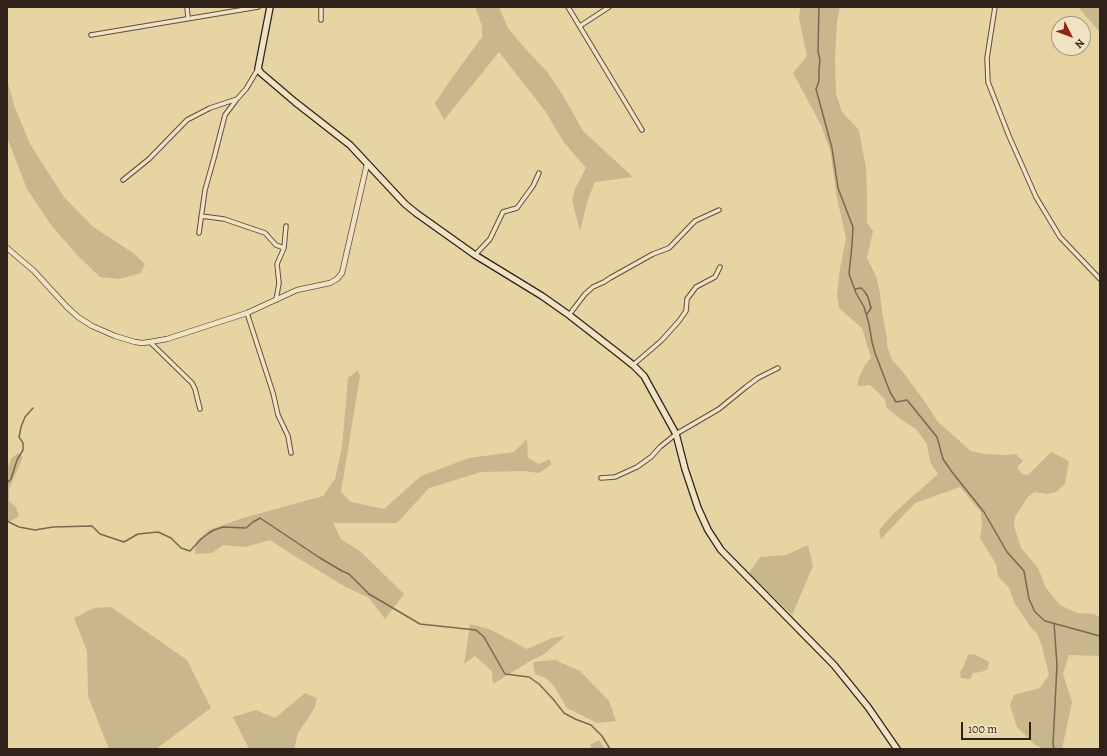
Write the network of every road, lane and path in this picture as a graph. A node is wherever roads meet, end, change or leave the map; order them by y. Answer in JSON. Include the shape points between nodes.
{"nodes":[{"id":1,"x":187,"y":7,"type":"edge"},
{"id":2,"x":258,"y":7,"type":"edge"},
{"id":3,"x":270,"y":7,"type":"edge"},
{"id":4,"x":321,"y":7,"type":"edge"},
{"id":5,"x":568,"y":7,"type":"edge"},
{"id":6,"x":609,"y":7,"type":"edge"},
{"id":7,"x":995,"y":7,"type":"edge"},
{"id":8,"x":188,"y":18,"type":"junction"},
{"id":9,"x":321,"y":20,"type":"dead end"},
{"id":10,"x":580,"y":26,"type":"junction"},
{"id":11,"x":91,"y":35,"type":"dead end"},
{"id":12,"x":258,"y":69,"type":"junction"},
{"id":13,"x":237,"y":98,"type":"junction"},
{"id":14,"x":642,"y":130,"type":"dead end"},
{"id":15,"x":367,"y":164,"type":"junction"},
{"id":16,"x":539,"y":173,"type":"dead end"},
{"id":17,"x":123,"y":180,"type":"dead end"},
{"id":18,"x":719,"y":210,"type":"dead end"},
{"id":19,"x":201,"y":216,"type":"junction"},
{"id":20,"x":286,"y":226,"type":"dead end"},
{"id":21,"x":199,"y":233,"type":"dead end"},
{"id":22,"x":7,"y":248,"type":"edge"},
{"id":23,"x":284,"y":248,"type":"junction"},
{"id":24,"x":475,"y":255,"type":"junction"},
{"id":25,"x":720,"y":267,"type":"dead end"},
{"id":26,"x":1100,"y":279,"type":"edge"},
{"id":27,"x":276,"y":300,"type":"junction"},
{"id":28,"x":247,"y":313,"type":"junction"},
{"id":29,"x":569,"y":316,"type":"junction"},
{"id":30,"x":150,"y":342,"type":"junction"},
{"id":31,"x":633,"y":366,"type":"junction"},
{"id":32,"x":778,"y":368,"type":"dead end"},
{"id":33,"x":200,"y":409,"type":"dead end"},
{"id":34,"x":676,"y":434,"type":"junction"},
{"id":35,"x":291,"y":453,"type":"dead end"},
{"id":36,"x":601,"y":478,"type":"dead end"},
{"id":37,"x":897,"y":749,"type":"edge"}],
"edges":[{"from":1,"to":8,"type":"street"},
{"from":2,"to":8,"type":"street"},
{"from":3,"to":12,"type":"main road"},
{"from":4,"to":9,"type":"street"},
{"from":5,"to":10,"type":"street"},
{"from":6,"to":10,"type":"street"},
{"from":7,"to":26,"type":"street","via":[[987,58],[988,82],[1036,197],[1060,237]]},
{"from":8,"to":11,"type":"street"},
{"from":10,"to":14,"type":"street"},
{"from":12,"to":13,"type":"street","via":[[246,89]]},
{"from":12,"to":15,"type":"main road","via":[[350,145]]},
{"from":13,"to":17,"type":"street","via":[[187,120],[149,160]]},
{"from":13,"to":19,"type":"street","via":[[225,115],[205,190]]},
{"from":15,"to":24,"type":"main road","via":[[405,204]]},
{"from":15,"to":27,"type":"street","via":[[342,273],[330,283],[297,290]]},
{"from":16,"to":24,"type":"street","via":[[517,208],[503,212],[490,239]]},
{"from":18,"to":29,"type":"street","via":[[696,220],[669,248],[593,287]]},
{"from":19,"to":21,"type":"street"},
{"from":19,"to":23,"type":"street","via":[[224,219],[264,234],[276,245]]},
{"from":20,"to":23,"type":"street"},
{"from":22,"to":30,"type":"street","via":[[84,321],[115,336],[135,342]]},
{"from":23,"to":27,"type":"street","via":[[277,264],[279,283]]},
{"from":24,"to":29,"type":"main road","via":[[542,296]]},
{"from":25,"to":31,"type":"street","via":[[715,277],[696,288],[687,299],[686,311],[661,341]]},
{"from":27,"to":28,"type":"street"},
{"from":28,"to":30,"type":"street"},
{"from":28,"to":35,"type":"street","via":[[278,415],[288,436]]},
{"from":29,"to":31,"type":"main road"},
{"from":30,"to":33,"type":"street","via":[[192,383]]},
{"from":31,"to":34,"type":"main road","via":[[644,376]]},
{"from":32,"to":34,"type":"street","via":[[758,378],[719,409]]},
{"from":34,"to":36,"type":"street","via":[[636,468],[615,477]]},
{"from":34,"to":37,"type":"main road","via":[[698,508],[721,550],[834,665]]}]}
